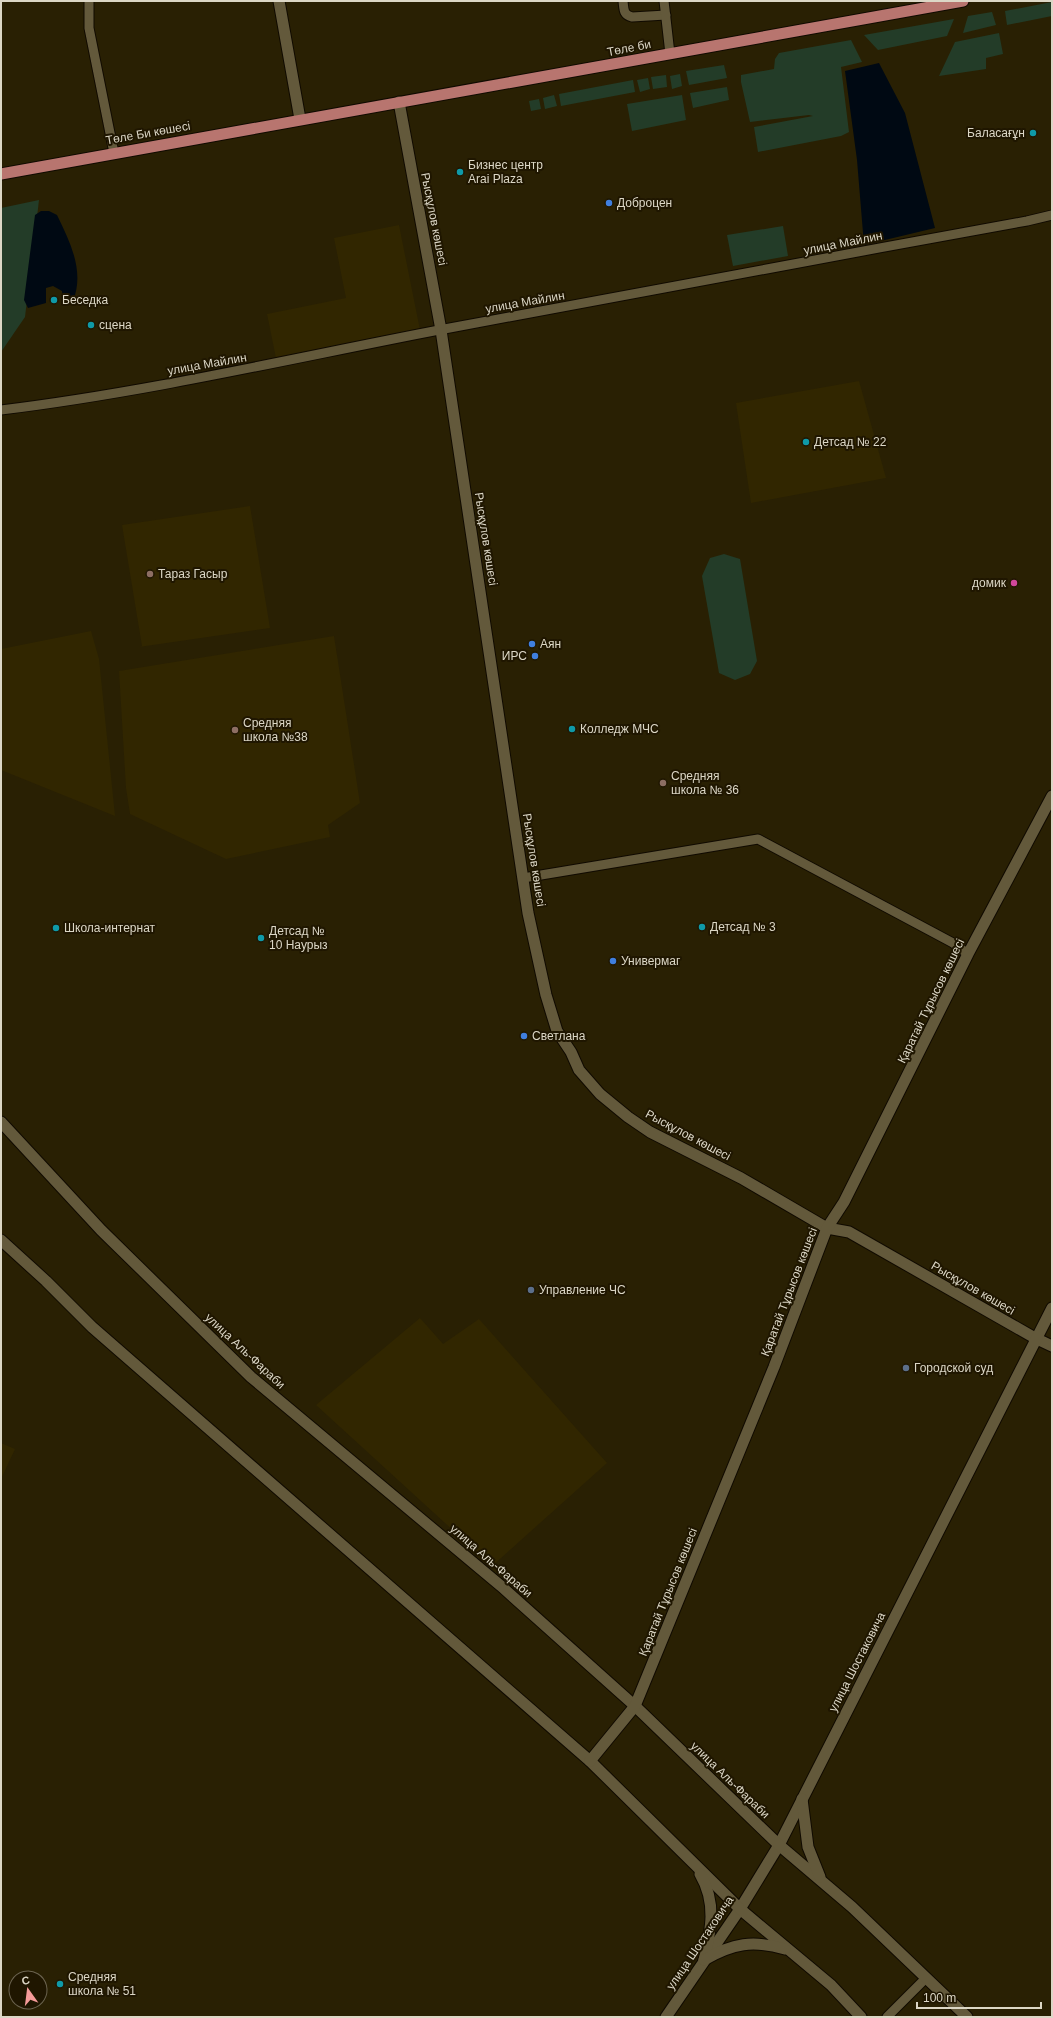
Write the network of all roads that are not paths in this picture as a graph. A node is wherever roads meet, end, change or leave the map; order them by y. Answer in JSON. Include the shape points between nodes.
{"nodes":[{"id":1,"x":89,"y":1,"type":"edge"},
{"id":2,"x":279,"y":1,"type":"edge"},
{"id":3,"x":623,"y":1,"type":"edge"},
{"id":4,"x":664,"y":1,"type":"edge"},
{"id":5,"x":963,"y":1,"type":"edge"},
{"id":6,"x":666,"y":15,"type":"junction"},
{"id":7,"x":670,"y":54,"type":"junction"},
{"id":8,"x":399,"y":102,"type":"junction"},
{"id":9,"x":300,"y":119,"type":"junction"},
{"id":10,"x":114,"y":153,"type":"junction"},
{"id":11,"x":1,"y":174,"type":"edge"},
{"id":12,"x":1052,"y":215,"type":"edge"},
{"id":13,"x":441,"y":330,"type":"junction"},
{"id":14,"x":1,"y":410,"type":"edge"},
{"id":15,"x":1052,"y":796,"type":"edge"},
{"id":16,"x":523,"y":878,"type":"junction"},
{"id":17,"x":968,"y":954,"type":"junction"},
{"id":18,"x":1,"y":1122,"type":"edge"},
{"id":19,"x":827,"y":1228,"type":"junction"},
{"id":20,"x":1,"y":1240,"type":"edge"},
{"id":21,"x":1052,"y":1308,"type":"edge"},
{"id":22,"x":1035,"y":1338,"type":"junction"},
{"id":23,"x":1052,"y":1346,"type":"edge"},
{"id":24,"x":636,"y":1706,"type":"junction"},
{"id":25,"x":590,"y":1762,"type":"junction"},
{"id":26,"x":802,"y":1799,"type":"junction"},
{"id":27,"x":779,"y":1845,"type":"junction"},
{"id":28,"x":695,"y":1865,"type":"junction"},
{"id":29,"x":824,"y":1883,"type":"junction"},
{"id":30,"x":740,"y":1909,"type":"junction"},
{"id":31,"x":789,"y":1950,"type":"junction"},
{"id":32,"x":704,"y":1960,"type":"junction"},
{"id":33,"x":926,"y":1978,"type":"junction"},
{"id":34,"x":666,"y":2017,"type":"edge"},
{"id":35,"x":861,"y":2017,"type":"edge"},
{"id":36,"x":887,"y":2017,"type":"edge"},
{"id":37,"x":967,"y":2017,"type":"edge"}],
"edges":[{"from":1,"to":10,"type":"street","via":[[89,28]]},
{"from":2,"to":9,"type":"main road"},
{"from":3,"to":6,"type":"street","via":[[627,16]]},
{"from":4,"to":6,"type":"street"},
{"from":5,"to":7,"type":"main road","name":"Төле би"},
{"from":6,"to":7,"type":"street"},
{"from":7,"to":8,"type":"main road","name":"Төле би"},
{"from":8,"to":9,"type":"main road","name":"Төле би"},
{"from":8,"to":13,"type":"main road","name":"Рысқұлов көшесі"},
{"from":9,"to":10,"type":"main road","name":"Төле Би көшесі"},
{"from":10,"to":11,"type":"main road","name":"Төле Би көшесі"},
{"from":12,"to":13,"type":"street","name":"улица Майлин"},
{"from":13,"to":14,"type":"street","name":"улица Майлин","via":[[260,366]]},
{"from":13,"to":16,"type":"main road","name":"Рысқұлов көшесі"},
{"from":15,"to":17,"type":"main road","name":"Қаратай Тұрысов көшесі"},
{"from":16,"to":17,"type":"street","via":[[758,839],[953,943]]},
{"from":16,"to":19,"type":"main road","name":"Рысқұлов көшесі","via":[[546,994],[557,1031],[579,1070],[600,1094],[650,1132],[741,1178]]},
{"from":17,"to":19,"type":"main road","name":"Қаратай Тұрысов көшесі","via":[[844,1202]]},
{"from":18,"to":24,"type":"main road","name":"улица Аль-Фараби","via":[[101,1230],[251,1377],[500,1586]]},
{"from":19,"to":22,"type":"main road","name":"Рысқұлов көшесі","via":[[849,1232]]},
{"from":19,"to":24,"type":"main road","name":"Қаратай Тұрысов көшесі","via":[[774,1367]]},
{"from":20,"to":25,"type":"main road","via":[[92,1327]]},
{"from":21,"to":22,"type":"main road","name":"улица Шостаковича"},
{"from":22,"to":23,"type":"main road","name":"Рысқұлов көшесі"},
{"from":22,"to":26,"type":"main road","name":"улица Шостаковича"},
{"from":24,"to":25,"type":"main road","name":"Қаратай Тұрысов көшесі"},
{"from":24,"to":27,"type":"main road","name":"улица Аль-Фараби"},
{"from":25,"to":28,"type":"main road"},
{"from":26,"to":27,"type":"main road","name":"улица Шостаковича"},
{"from":26,"to":29,"type":"main road","via":[[808,1847]]},
{"from":27,"to":29,"type":"main road","name":"улица Аль-Фараби"},
{"from":27,"to":30,"type":"main road","name":"улица Шостаковича"},
{"from":28,"to":30,"type":"main road"},
{"from":28,"to":32,"type":"main road","via":[[709,1893],[712,1909],[712,1925]]},
{"from":29,"to":33,"type":"main road","name":"улица Аль-Фараби"},
{"from":30,"to":31,"type":"main road"},
{"from":30,"to":32,"type":"main road","name":"улица Шостаковича"},
{"from":31,"to":32,"type":"main road","via":[[755,1943],[740,1944],[721,1950]]},
{"from":31,"to":35,"type":"main road","via":[[831,1985]]},
{"from":32,"to":34,"type":"main road","name":"улица Шостаковича"},
{"from":33,"to":36,"type":"street"},
{"from":33,"to":37,"type":"main road","name":"улица Аль-Фараби"}]}
